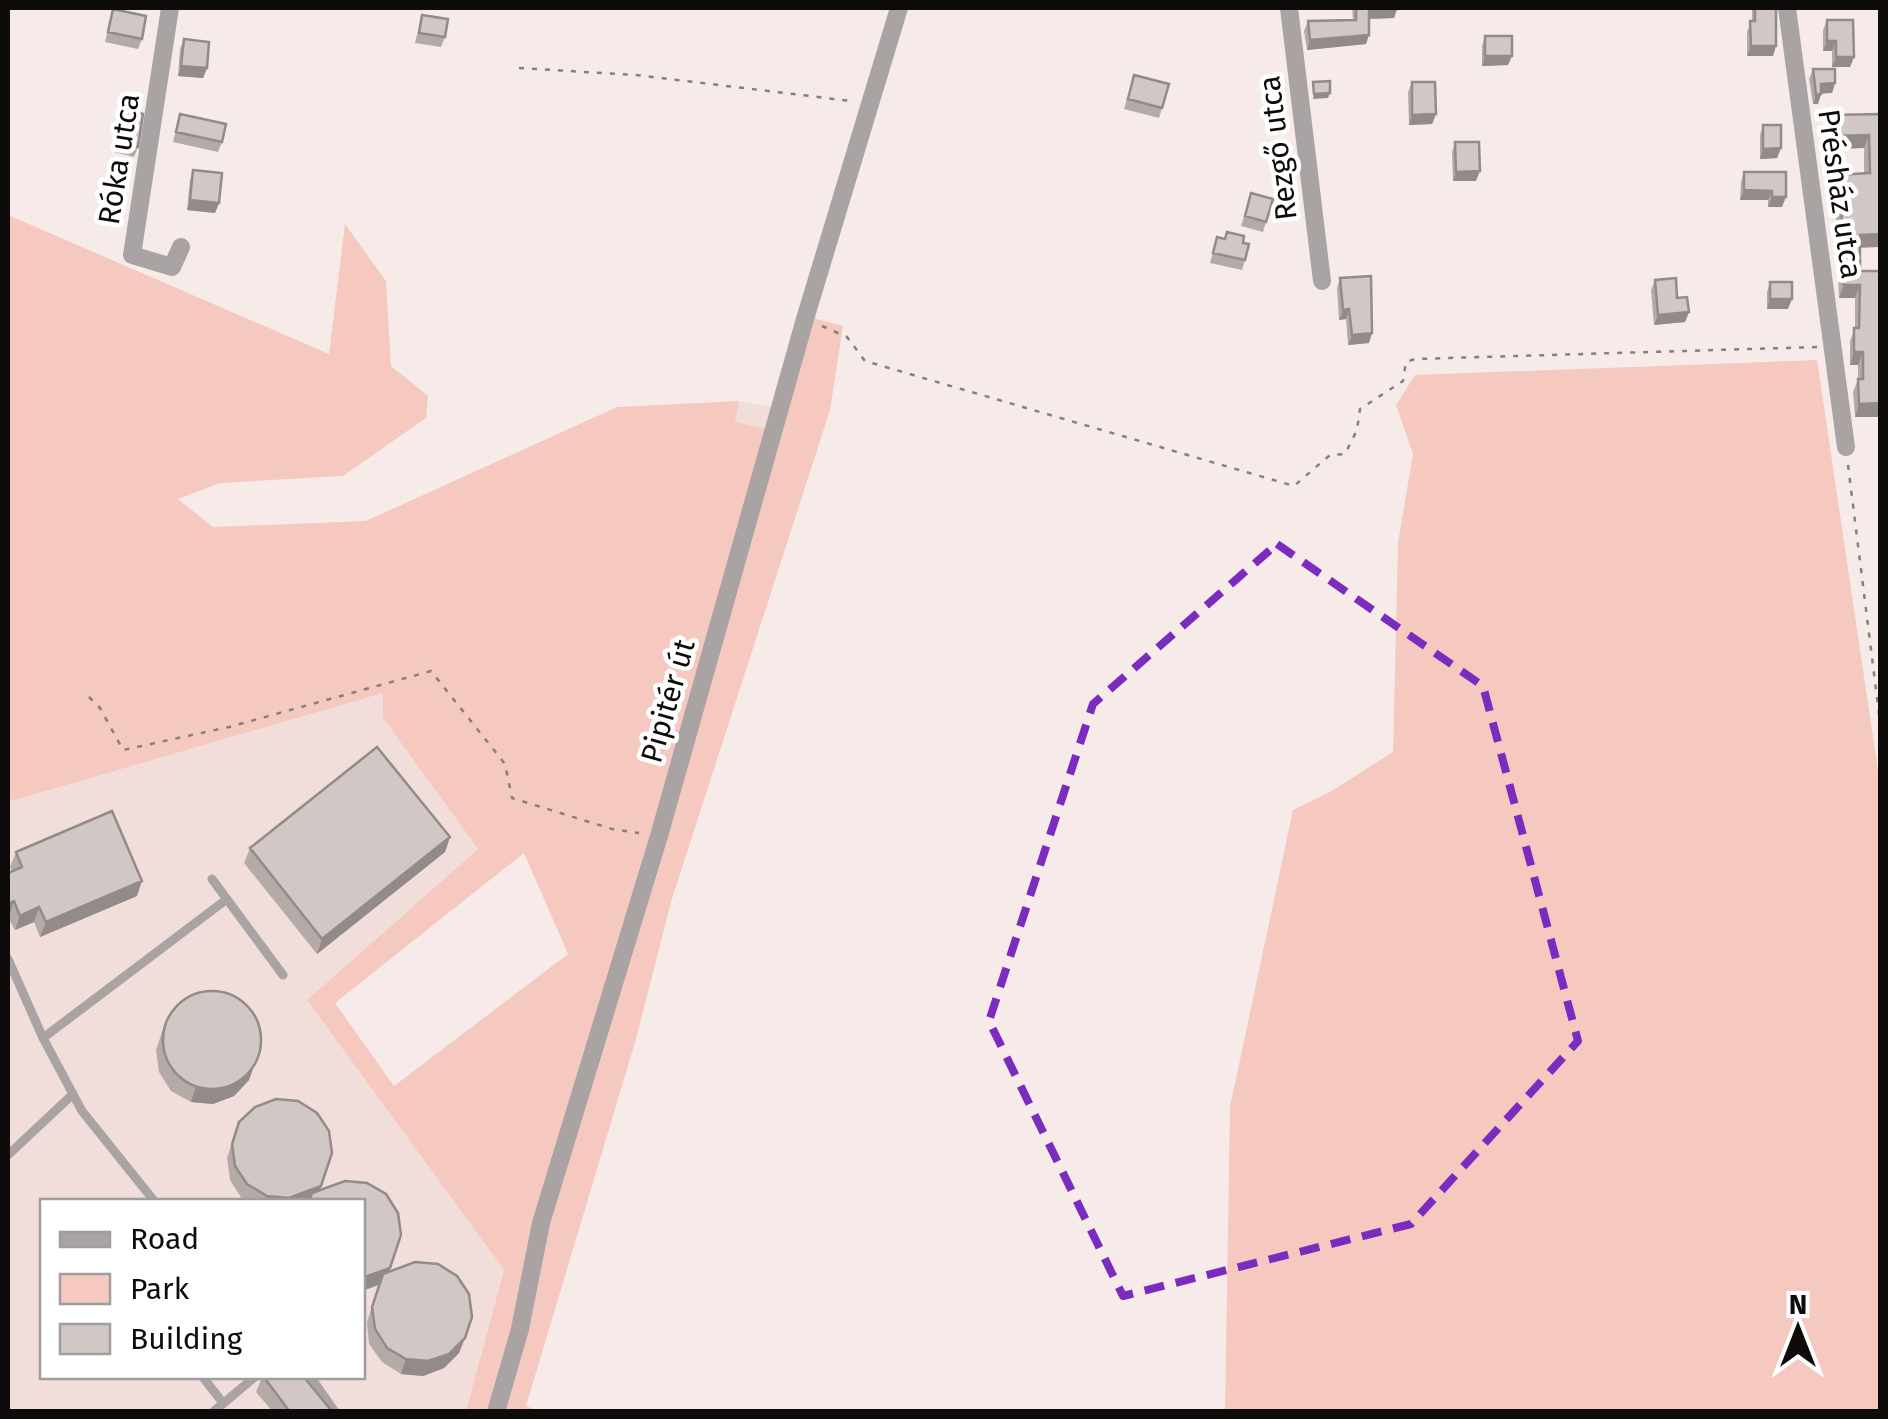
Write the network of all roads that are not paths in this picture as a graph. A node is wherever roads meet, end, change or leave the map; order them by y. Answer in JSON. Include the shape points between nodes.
{"nodes":[{"id":1,"x":170,"y":8,"type":"edge"},
{"id":2,"x":899,"y":8,"type":"edge"},
{"id":3,"x":1289,"y":8,"type":"edge"},
{"id":4,"x":1787,"y":8,"type":"edge"},
{"id":5,"x":181,"y":247,"type":"dead end"},
{"id":6,"x":1322,"y":281,"type":"dead end"},
{"id":7,"x":1846,"y":448,"type":"road end"},
{"id":8,"x":212,"y":880,"type":"dead end"},
{"id":9,"x":226,"y":899,"type":"junction"},
{"id":10,"x":8,"y":959,"type":"edge"},
{"id":11,"x":283,"y":976,"type":"dead end"},
{"id":12,"x":43,"y":1038,"type":"junction"},
{"id":13,"x":72,"y":1096,"type":"junction"},
{"id":14,"x":8,"y":1156,"type":"edge"},
{"id":15,"x":151,"y":1199,"type":"edge"},
{"id":16,"x":204,"y":1379,"type":"edge"},
{"id":17,"x":252,"y":1379,"type":"edge"},
{"id":18,"x":312,"y":1379,"type":"edge"},
{"id":19,"x":223,"y":1403,"type":"junction"},
{"id":20,"x":213,"y":1412,"type":"edge"},
{"id":21,"x":336,"y":1412,"type":"edge"},
{"id":22,"x":496,"y":1412,"type":"edge"}],
"edges":[{"from":1,"to":5,"type":"street","name":"Róka utca","via":[[132,255],[172,268]]},
{"from":2,"to":22,"type":"street","name":"Pipitér út","via":[[541,1223]]},
{"from":3,"to":6,"type":"street","name":"Rezgő utca"},
{"from":4,"to":7,"type":"street","name":"Présház utca"},
{"from":8,"to":9,"type":"lane"},
{"from":9,"to":11,"type":"lane"},
{"from":9,"to":12,"type":"lane"},
{"from":10,"to":12,"type":"lane"},
{"from":12,"to":13,"type":"lane"},
{"from":13,"to":14,"type":"lane"},
{"from":13,"to":15,"type":"lane"},
{"from":16,"to":19,"type":"lane"},
{"from":17,"to":19,"type":"lane"},
{"from":18,"to":21,"type":"lane"},
{"from":19,"to":20,"type":"lane"}]}
